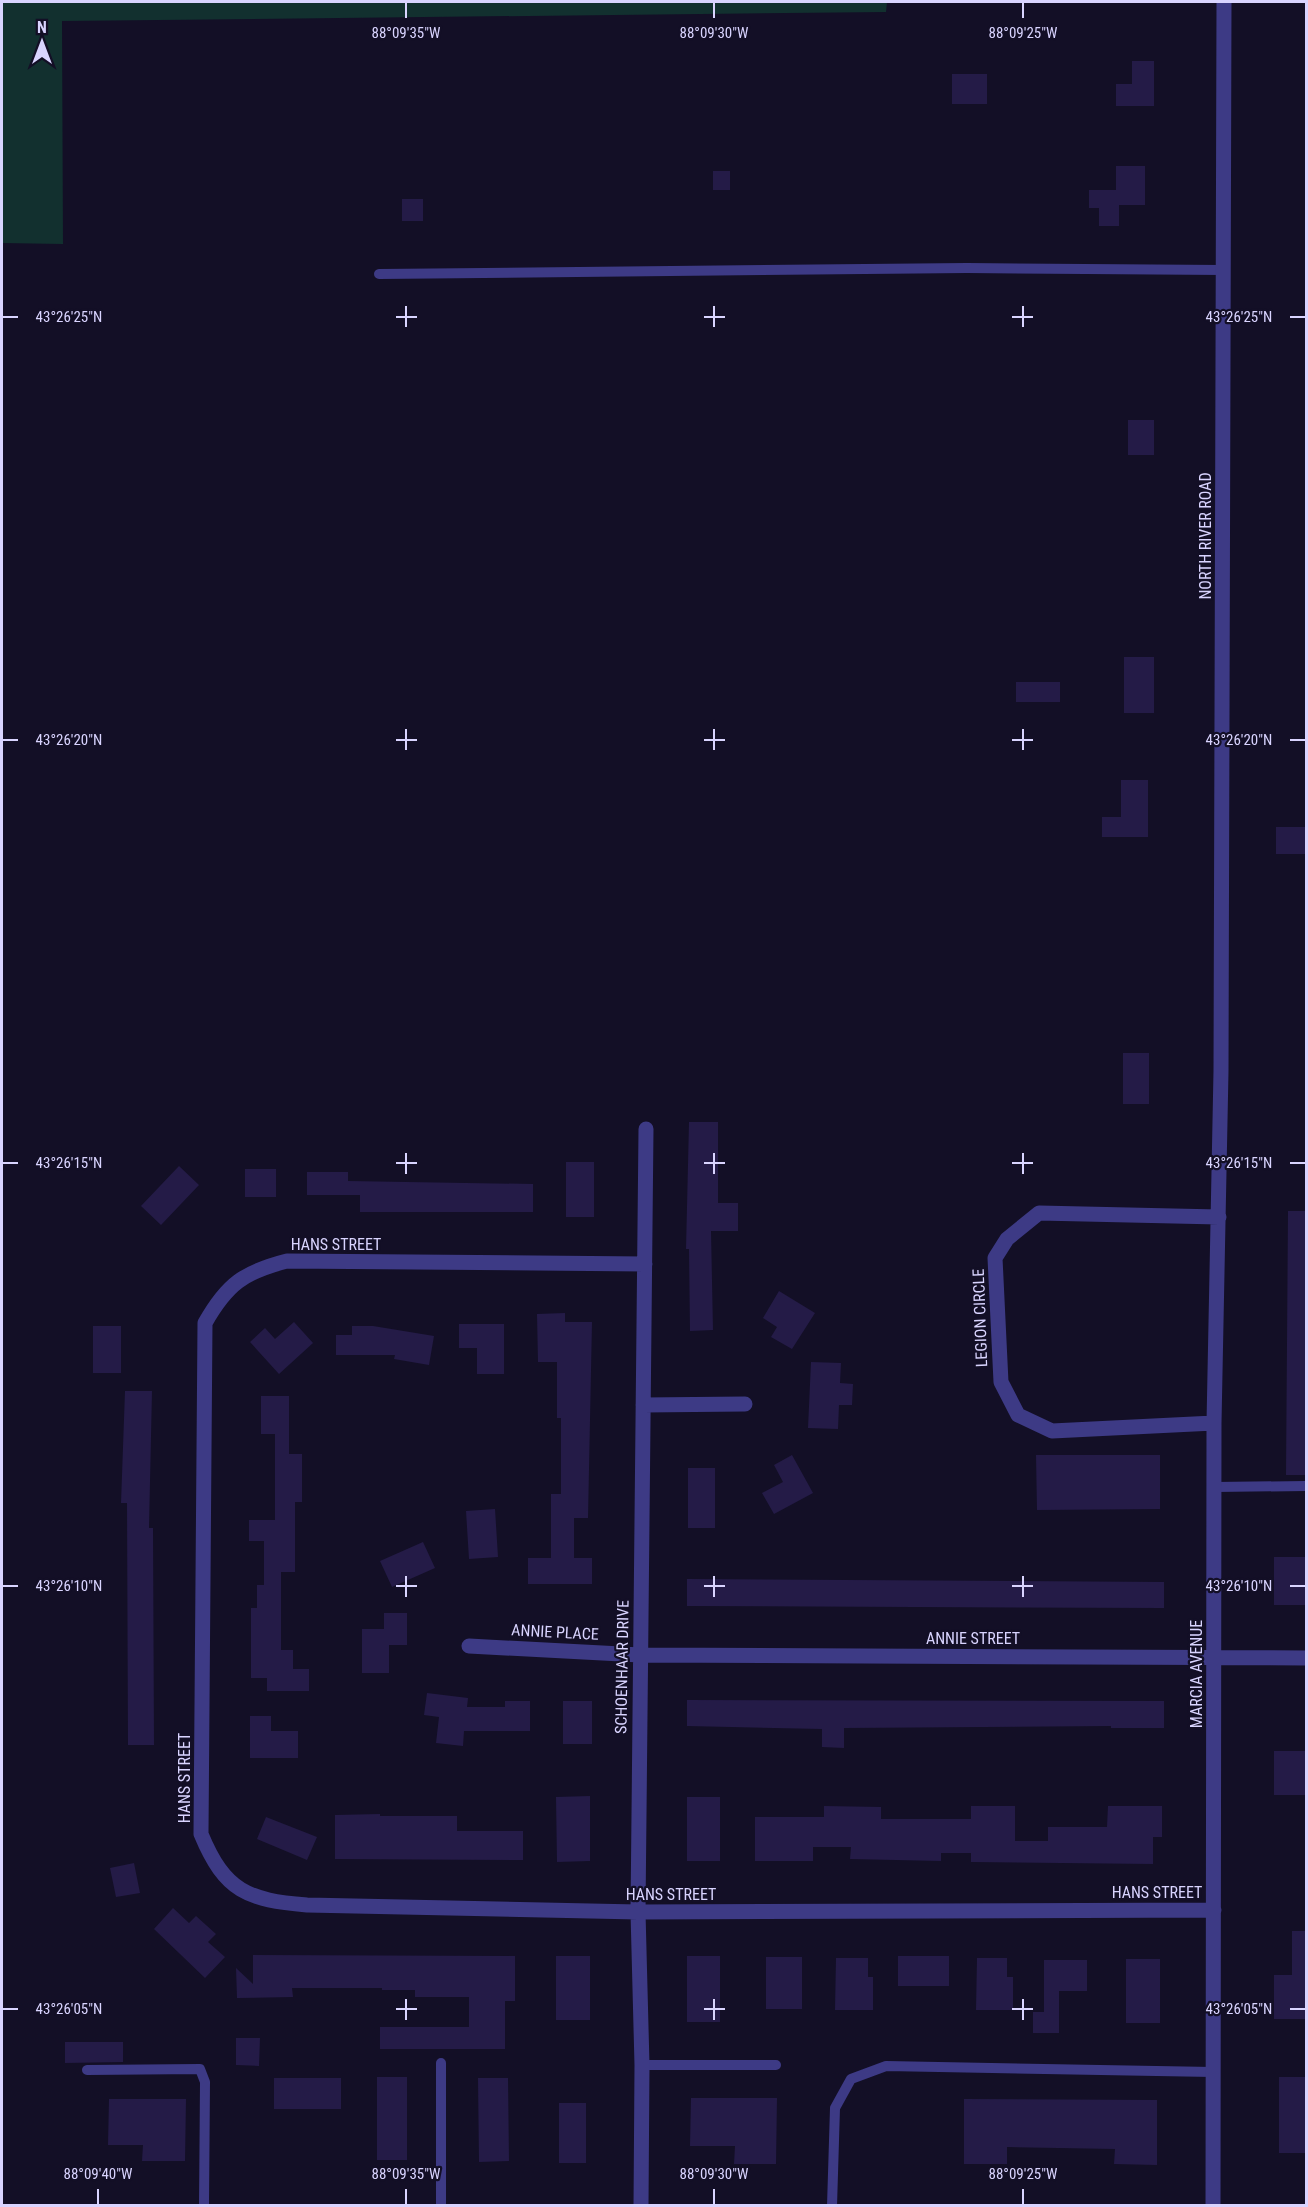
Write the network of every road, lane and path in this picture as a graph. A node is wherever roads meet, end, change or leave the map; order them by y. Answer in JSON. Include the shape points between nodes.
{"nodes":[{"id":1,"x":1224,"y":2,"type":"edge"},
{"id":2,"x":1224,"y":270,"type":"junction"},
{"id":3,"x":379,"y":274,"type":"dead end"},
{"id":4,"x":1221,"y":1071,"type":"joint"},
{"id":5,"x":646,"y":1129,"type":"dead end"},
{"id":6,"x":1219,"y":1217,"type":"junction"},
{"id":7,"x":645,"y":1264,"type":"junction"},
{"id":8,"x":745,"y":1404,"type":"dead end"},
{"id":9,"x":643,"y":1405,"type":"junction"},
{"id":10,"x":1214,"y":1423,"type":"junction"},
{"id":11,"x":1306,"y":1486,"type":"edge"},
{"id":12,"x":1215,"y":1487,"type":"junction"},
{"id":13,"x":469,"y":1646,"type":"dead end"},
{"id":14,"x":640,"y":1655,"type":"junction"},
{"id":15,"x":1214,"y":1656,"type":"junction"},
{"id":16,"x":1306,"y":1658,"type":"edge"},
{"id":17,"x":1214,"y":1910,"type":"junction"},
{"id":18,"x":638,"y":1912,"type":"junction"},
{"id":19,"x":441,"y":2063,"type":"dead end"},
{"id":20,"x":642,"y":2066,"type":"junction"},
{"id":21,"x":776,"y":2066,"type":"dead end"},
{"id":22,"x":87,"y":2070,"type":"dead end"},
{"id":23,"x":1212,"y":2072,"type":"junction"},
{"id":24,"x":204,"y":2205,"type":"edge"},
{"id":25,"x":441,"y":2205,"type":"edge"},
{"id":26,"x":642,"y":2205,"type":"edge"},
{"id":27,"x":832,"y":2205,"type":"edge"},
{"id":28,"x":1212,"y":2205,"type":"edge"}],
"edges":[{"from":1,"to":2,"type":"street","name":"NORTH RIVER ROAD"},
{"from":2,"to":3,"type":"lane","via":[[968,268]]},
{"from":2,"to":4,"type":"street","name":"NORTH RIVER ROAD"},
{"from":4,"to":6,"type":"street","name":"MARCIA AVENUE"},
{"from":5,"to":7,"type":"street","name":"SCHOENHAAR DRIVE"},
{"from":6,"to":10,"type":"street","name":"MARCIA AVENUE"},
{"from":6,"to":10,"type":"street","name":"LEGION CIRCLE","via":[[1039,1213],[1007,1239],[995,1258],[1000,1382],[1018,1415],[1052,1431]]},
{"from":7,"to":9,"type":"street","name":"SCHOENHAAR DRIVE"},
{"from":7,"to":18,"type":"street","name":"HANS STREET","via":[[287,1261],[241,1277],[219,1298],[205,1323],[201,1834],[224,1875],[243,1891],[265,1901],[307,1905]]},
{"from":8,"to":9,"type":"street"},
{"from":9,"to":14,"type":"street","name":"SCHOENHAAR DRIVE"},
{"from":10,"to":12,"type":"street","name":"MARCIA AVENUE"},
{"from":11,"to":12,"type":"lane"},
{"from":12,"to":15,"type":"street","name":"MARCIA AVENUE"},
{"from":13,"to":14,"type":"street","name":"ANNIE PLACE"},
{"from":14,"to":15,"type":"street","name":"ANNIE STREET"},
{"from":14,"to":18,"type":"street","name":"SCHOENHAAR DRIVE"},
{"from":15,"to":16,"type":"street","name":"ANNIE STREET"},
{"from":15,"to":17,"type":"street","name":"MARCIA AVENUE"},
{"from":17,"to":18,"type":"street","name":"HANS STREET"},
{"from":17,"to":23,"type":"street","name":"MARCIA AVENUE"},
{"from":18,"to":20,"type":"street","name":"SCHOENHAAR DRIVE"},
{"from":19,"to":25,"type":"lane"},
{"from":20,"to":21,"type":"lane"},
{"from":20,"to":26,"type":"street","name":"SCHOENHAAR DRIVE"},
{"from":22,"to":24,"type":"lane","via":[[200,2069],[205,2082]]},
{"from":23,"to":27,"type":"lane","via":[[886,2066],[851,2079],[835,2108]]},
{"from":23,"to":28,"type":"street","name":"MARCIA AVENUE"}]}
